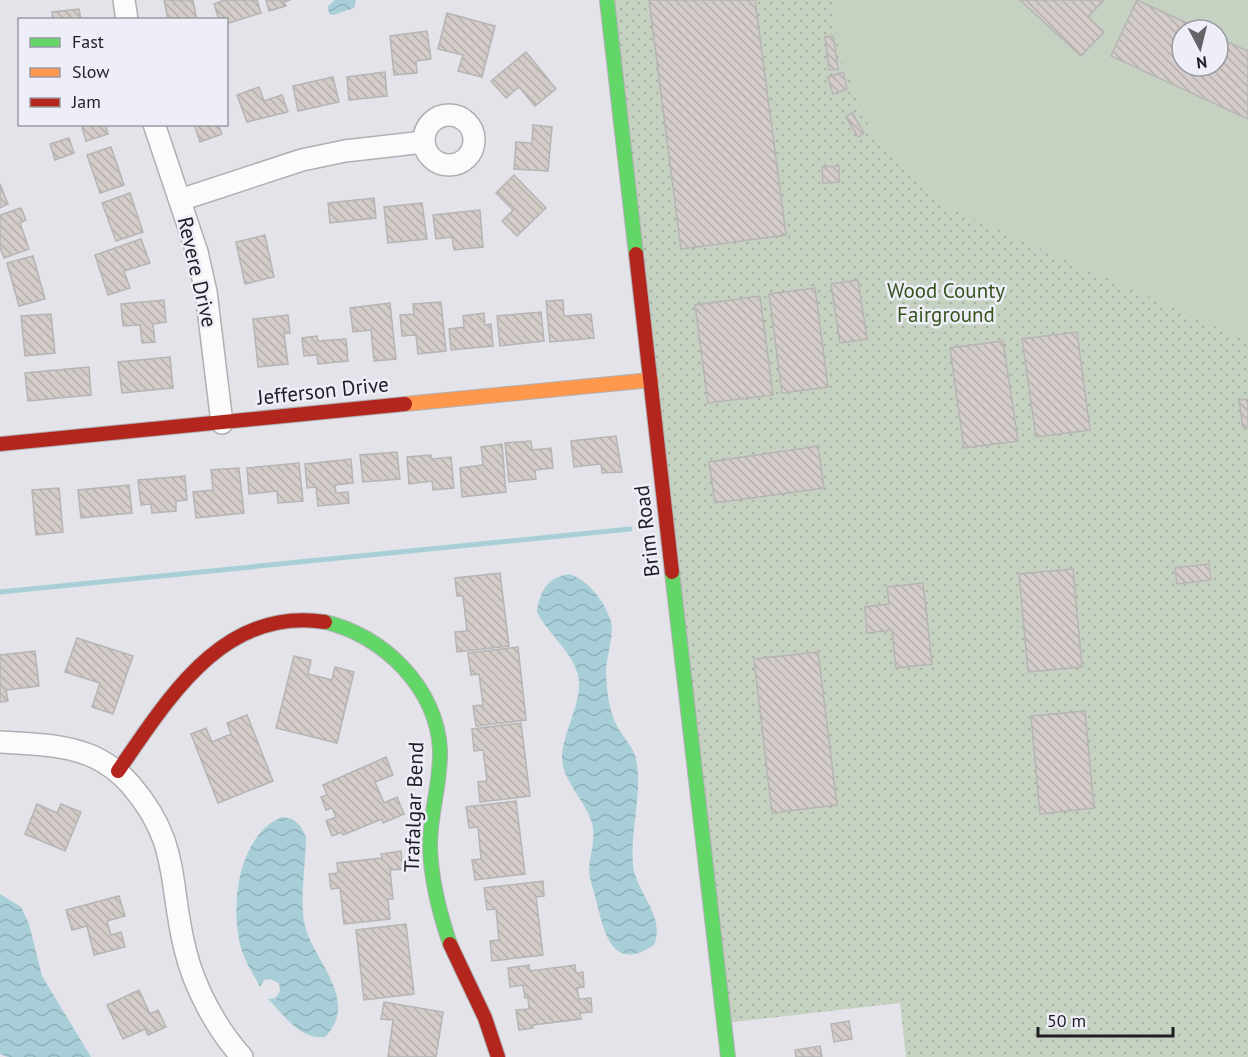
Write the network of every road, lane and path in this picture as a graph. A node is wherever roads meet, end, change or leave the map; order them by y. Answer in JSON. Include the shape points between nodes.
{"nodes":[{"id":1,"x":124,"y":0,"type":"edge"},
{"id":2,"x":608,"y":0,"type":"edge"},
{"id":3,"x":127,"y":18,"type":"edge"},
{"id":4,"x":155,"y":126,"type":"edge"},
{"id":5,"x":424,"y":142,"type":"dead end"},
{"id":6,"x":180,"y":200,"type":"junction"},
{"id":7,"x":651,"y":380,"type":"junction"},
{"id":8,"x":222,"y":423,"type":"junction"},
{"id":9,"x":0,"y":444,"type":"edge"},
{"id":10,"x":0,"y":742,"type":"edge"},
{"id":11,"x":118,"y":771,"type":"junction"},
{"id":12,"x":242,"y":1057,"type":"edge"},
{"id":13,"x":498,"y":1057,"type":"edge"},
{"id":14,"x":729,"y":1057,"type":"edge"}],
"edges":[{"from":1,"to":3,"type":"street"},
{"from":2,"to":7,"type":"street","name":"Brim Road"},
{"from":4,"to":6,"type":"street","name":"Revere Drive"},
{"from":5,"to":6,"type":"street","via":[[302,160]]},
{"from":6,"to":8,"type":"street","name":"Revere Drive","via":[[206,292]]},
{"from":7,"to":8,"type":"street","name":"Jefferson Drive"},
{"from":7,"to":14,"type":"street","name":"Brim Road"},
{"from":8,"to":9,"type":"street","name":"Jefferson Drive"},
{"from":10,"to":11,"type":"street","via":[[67,749]]},
{"from":11,"to":12,"type":"street","via":[[147,805],[161,829],[172,863],[185,951],[205,1001]]},
{"from":11,"to":13,"type":"street","name":"Trafalgar Bend","via":[[199,665],[244,633],[283,621],[324,622],[363,636],[387,651],[419,686],[435,723],[440,750],[431,826],[433,882],[447,936]]}]}
